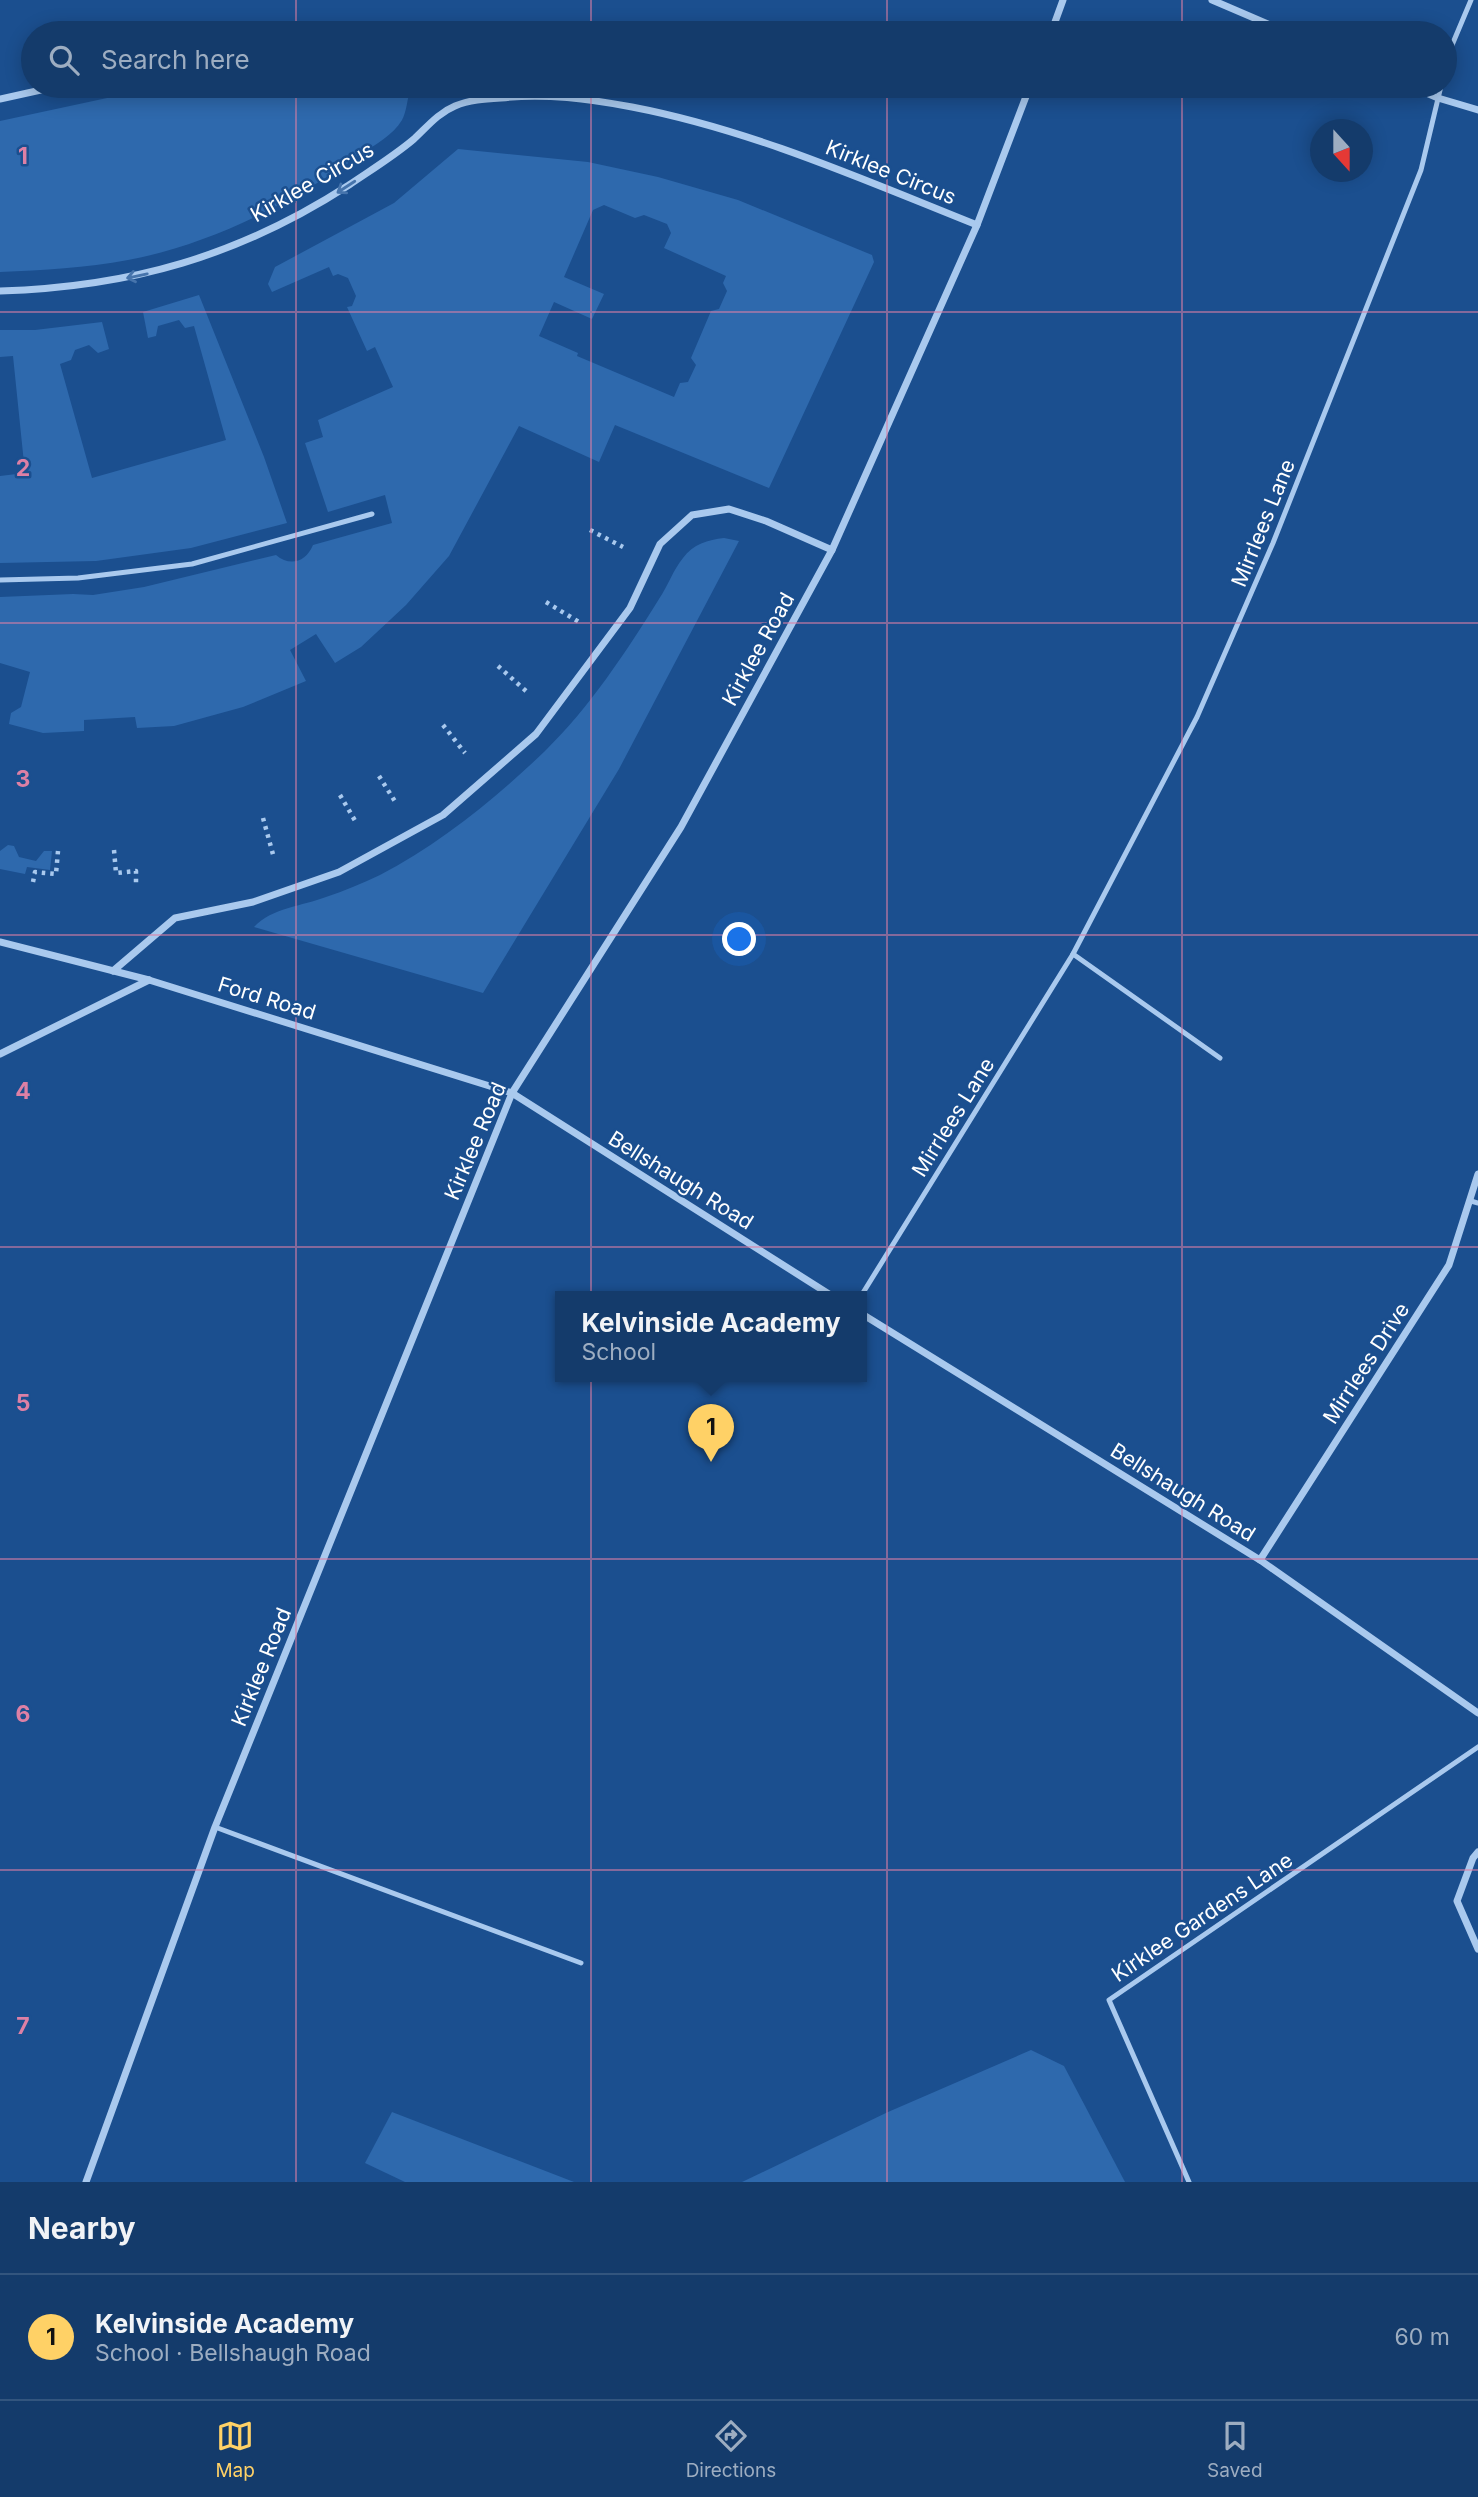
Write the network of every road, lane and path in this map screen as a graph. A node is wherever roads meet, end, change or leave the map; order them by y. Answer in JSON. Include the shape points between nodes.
{"nodes":[{"id":1,"x":1063,"y":0,"type":"edge"},
{"id":2,"x":1212,"y":0,"type":"edge"},
{"id":3,"x":1471,"y":0,"type":"edge"},
{"id":4,"x":1055,"y":21,"type":"edge"},
{"id":5,"x":1261,"y":21,"type":"edge"},
{"id":6,"x":1457,"y":33,"type":"edge"},
{"id":7,"x":21,"y":94,"type":"edge"},
{"id":8,"x":508,"y":98,"type":"edge"},
{"id":9,"x":567,"y":98,"type":"edge"},
{"id":10,"x":586,"y":98,"type":"edge"},
{"id":11,"x":1025,"y":98,"type":"edge"},
{"id":12,"x":1438,"y":98,"type":"joint"},
{"id":13,"x":0,"y":99,"type":"edge"},
{"id":14,"x":589,"y":99,"type":"junction"},
{"id":15,"x":1478,"y":110,"type":"edge"},
{"id":16,"x":977,"y":225,"type":"junction"},
{"id":17,"x":0,"y":291,"type":"edge"},
{"id":18,"x":372,"y":514,"type":"dead end"},
{"id":19,"x":590,"y":530,"type":"dead end"},
{"id":20,"x":627,"y":549,"type":"dead end"},
{"id":21,"x":832,"y":550,"type":"junction"},
{"id":22,"x":0,"y":580,"type":"edge"},
{"id":23,"x":546,"y":602,"type":"dead end"},
{"id":24,"x":583,"y":624,"type":"dead end"},
{"id":25,"x":498,"y":666,"type":"dead end"},
{"id":26,"x":529,"y":694,"type":"dead end"},
{"id":27,"x":443,"y":725,"type":"dead end"},
{"id":28,"x":468,"y":756,"type":"dead end"},
{"id":29,"x":379,"y":776,"type":"dead end"},
{"id":30,"x":340,"y":795,"type":"dead end"},
{"id":31,"x":398,"y":806,"type":"dead end"},
{"id":32,"x":263,"y":818,"type":"dead end"},
{"id":33,"x":357,"y":825,"type":"dead end"},
{"id":34,"x":114,"y":850,"type":"dead end"},
{"id":35,"x":58,"y":851,"type":"dead end"},
{"id":36,"x":274,"y":858,"type":"dead end"},
{"id":37,"x":33,"y":882,"type":"dead end"},
{"id":38,"x":136,"y":884,"type":"dead end"},
{"id":39,"x":0,"y":945,"type":"edge"},
{"id":40,"x":1073,"y":954,"type":"junction"},
{"id":41,"x":113,"y":971,"type":"junction"},
{"id":42,"x":149,"y":980,"type":"junction"},
{"id":43,"x":0,"y":1054,"type":"edge"},
{"id":44,"x":1220,"y":1058,"type":"dead end"},
{"id":45,"x":512,"y":1093,"type":"junction"},
{"id":46,"x":1478,"y":1174,"type":"edge"},
{"id":47,"x":1474,"y":1202,"type":"edge"},
{"id":48,"x":824,"y":1291,"type":"edge"},
{"id":49,"x":864,"y":1291,"type":"edge"},
{"id":50,"x":867,"y":1317,"type":"edge"},
{"id":51,"x":1260,"y":1560,"type":"junction"},
{"id":52,"x":1478,"y":1713,"type":"edge"},
{"id":53,"x":1478,"y":1747,"type":"edge"},
{"id":54,"x":215,"y":1827,"type":"junction"},
{"id":55,"x":1478,"y":1852,"type":"edge"},
{"id":56,"x":1478,"y":1949,"type":"edge"},
{"id":57,"x":581,"y":1963,"type":"dead end"},
{"id":58,"x":86,"y":2182,"type":"edge"},
{"id":59,"x":1189,"y":2182,"type":"edge"}],
"edges":[{"from":1,"to":4,"type":"street"},
{"from":2,"to":5,"type":"street"},
{"from":3,"to":6,"type":"lane"},
{"from":7,"to":13,"type":"street"},
{"from":8,"to":17,"type":"street","name":"Kirklee Circus","one_way":true,"via":[[461,104],[438,115],[404,146],[332,196],[246,240],[144,275],[97,284]]},
{"from":14,"to":9,"type":"street","name":"Kirklee Circus","one_way":true},
{"from":10,"to":14,"type":"street","name":"Kirklee Circus"},
{"from":11,"to":16,"type":"street","name":"Kirklee Road"},
{"from":12,"to":15,"type":"street"},
{"from":12,"to":40,"type":"lane","name":"Mirrlees Lane","via":[[1421,170],[1273,543],[1197,718]]},
{"from":14,"to":16,"type":"street","name":"Kirklee Circus","via":[[673,115],[790,151]]},
{"from":16,"to":21,"type":"street","name":"Kirklee Road"},
{"from":18,"to":22,"type":"lane","via":[[192,565],[78,578]]},
{"from":19,"to":20,"type":"path"},
{"from":21,"to":41,"type":"street","via":[[729,509],[692,514],[660,544],[630,608],[536,734],[443,815],[339,872],[253,902],[175,919]]},
{"from":21,"to":45,"type":"street","name":"Kirklee Road","via":[[681,827]]},
{"from":23,"to":24,"type":"path"},
{"from":25,"to":26,"type":"path"},
{"from":27,"to":28,"type":"path"},
{"from":29,"to":31,"type":"path"},
{"from":30,"to":33,"type":"path"},
{"from":32,"to":36,"type":"path"},
{"from":34,"to":38,"type":"path","via":[[116,873],[135,872]]},
{"from":35,"to":37,"type":"path","via":[[56,874],[35,872]]},
{"from":39,"to":41,"type":"street","name":"Ford Road"},
{"from":40,"to":44,"type":"lane"},
{"from":40,"to":49,"type":"lane","name":"Mirrlees Lane"},
{"from":41,"to":42,"type":"street","name":"Ford Road"},
{"from":42,"to":43,"type":"street"},
{"from":42,"to":45,"type":"street","name":"Ford Road"},
{"from":45,"to":48,"type":"street","name":"Bellshaugh Road"},
{"from":45,"to":54,"type":"street","name":"Kirklee Road"},
{"from":46,"to":47,"type":"street","name":"Mirrlees Drive"},
{"from":47,"to":51,"type":"street","name":"Mirrlees Drive","via":[[1449,1265]]},
{"from":50,"to":51,"type":"street","name":"Bellshaugh Road"},
{"from":51,"to":52,"type":"street","name":"Bellshaugh Road"},
{"from":53,"to":59,"type":"lane","name":"Kirklee Gardens Lane","via":[[1108,2000]]},
{"from":54,"to":57,"type":"lane"},
{"from":54,"to":58,"type":"street","name":"Kirklee Road"},
{"from":55,"to":56,"type":"street","via":[[1457,1901]]}]}
